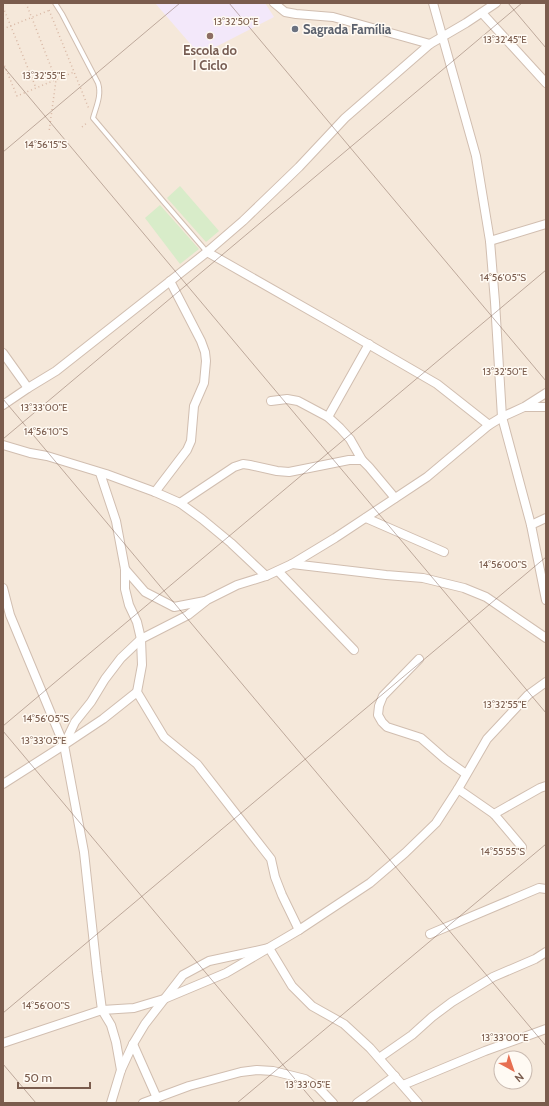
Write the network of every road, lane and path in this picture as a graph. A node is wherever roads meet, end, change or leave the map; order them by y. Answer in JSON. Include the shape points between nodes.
{"nodes":[{"id":1,"x":26,"y":3,"type":"edge"},
{"id":2,"x":274,"y":3,"type":"edge"},
{"id":3,"x":433,"y":3,"type":"edge"},
{"id":4,"x":496,"y":3,"type":"edge"},
{"id":5,"x":56,"y":5,"type":"edge"},
{"id":6,"x":3,"y":6,"type":"edge"},
{"id":7,"x":49,"y":10,"type":"junction"},
{"id":8,"x":482,"y":13,"type":"junction"},
{"id":9,"x":32,"y":17,"type":"junction"},
{"id":10,"x":11,"y":26,"type":"junction"},
{"id":11,"x":3,"y":29,"type":"edge"},
{"id":12,"x":443,"y":37,"type":"junction"},
{"id":13,"x":430,"y":44,"type":"junction"},
{"id":14,"x":3,"y":62,"type":"edge"},
{"id":15,"x":74,"y":72,"type":"junction"},
{"id":16,"x":56,"y":80,"type":"junction"},
{"id":17,"x":546,"y":82,"type":"edge"},
{"id":18,"x":36,"y":88,"type":"junction"},
{"id":19,"x":92,"y":118,"type":"junction"},
{"id":20,"x":49,"y":132,"type":"dead end"},
{"id":21,"x":546,"y":224,"type":"edge"},
{"id":22,"x":490,"y":241,"type":"junction"},
{"id":23,"x":207,"y":252,"type":"junction"},
{"id":24,"x":170,"y":281,"type":"junction"},
{"id":25,"x":369,"y":344,"type":"junction"},
{"id":26,"x":3,"y":353,"type":"edge"},
{"id":27,"x":28,"y":388,"type":"junction"},
{"id":28,"x":546,"y":393,"type":"edge"},
{"id":29,"x":271,"y":401,"type":"dead end"},
{"id":30,"x":3,"y":405,"type":"edge"},
{"id":31,"x":546,"y":407,"type":"edge"},
{"id":32,"x":524,"y":408,"type":"junction"},
{"id":33,"x":328,"y":417,"type":"junction"},
{"id":34,"x":502,"y":418,"type":"junction"},
{"id":35,"x":489,"y":425,"type":"junction"},
{"id":36,"x":3,"y":445,"type":"edge"},
{"id":37,"x":362,"y":460,"type":"junction"},
{"id":38,"x":100,"y":473,"type":"junction"},
{"id":39,"x":155,"y":492,"type":"junction"},
{"id":40,"x":395,"y":498,"type":"junction"},
{"id":41,"x":180,"y":503,"type":"junction"},
{"id":42,"x":366,"y":518,"type":"junction"},
{"id":43,"x":546,"y":518,"type":"edge"},
{"id":44,"x":531,"y":525,"type":"junction"},
{"id":45,"x":444,"y":552,"type":"dead end"},
{"id":46,"x":292,"y":564,"type":"junction"},
{"id":47,"x":125,"y":569,"type":"junction"},
{"id":48,"x":278,"y":571,"type":"junction"},
{"id":49,"x":266,"y":576,"type":"junction"},
{"id":50,"x":3,"y":588,"type":"edge"},
{"id":51,"x":208,"y":600,"type":"junction"},
{"id":52,"x":546,"y":600,"type":"edge"},
{"id":53,"x":546,"y":638,"type":"edge"},
{"id":54,"x":141,"y":639,"type":"junction"},
{"id":55,"x":354,"y":650,"type":"dead end"},
{"id":56,"x":419,"y":659,"type":"dead end"},
{"id":57,"x":546,"y":682,"type":"edge"},
{"id":58,"x":137,"y":692,"type":"junction"},
{"id":59,"x":64,"y":745,"type":"junction"},
{"id":60,"x":466,"y":774,"type":"junction"},
{"id":61,"x":3,"y":784,"type":"edge"},
{"id":62,"x":546,"y":786,"type":"edge"},
{"id":63,"x":458,"y":789,"type":"junction"},
{"id":64,"x":494,"y":814,"type":"junction"},
{"id":65,"x":522,"y":847,"type":"dead end"},
{"id":66,"x":546,"y":889,"type":"edge"},
{"id":67,"x":299,"y":930,"type":"junction"},
{"id":68,"x":430,"y":934,"type":"dead end"},
{"id":69,"x":269,"y":948,"type":"junction"},
{"id":70,"x":546,"y":952,"type":"edge"},
{"id":71,"x":164,"y":999,"type":"junction"},
{"id":72,"x":102,"y":1010,"type":"junction"},
{"id":73,"x":546,"y":1029,"type":"edge"},
{"id":74,"x":3,"y":1043,"type":"edge"},
{"id":75,"x":133,"y":1044,"type":"junction"},
{"id":76,"x":379,"y":1058,"type":"junction"},
{"id":77,"x":121,"y":1070,"type":"junction"},
{"id":78,"x":395,"y":1076,"type":"junction"},
{"id":79,"x":403,"y":1086,"type":"junction"},
{"id":80,"x":157,"y":1098,"type":"junction"},
{"id":81,"x":111,"y":1103,"type":"edge"},
{"id":82,"x":143,"y":1103,"type":"edge"},
{"id":83,"x":333,"y":1103,"type":"edge"},
{"id":84,"x":357,"y":1103,"type":"edge"},
{"id":85,"x":418,"y":1103,"type":"edge"}],
"edges":[{"from":1,"to":9,"type":"path"},
{"from":2,"to":13,"type":"street","via":[[285,12],[334,17]]},
{"from":3,"to":12,"type":"street"},
{"from":4,"to":8,"type":"street"},
{"from":5,"to":7,"type":"path"},
{"from":5,"to":19,"type":"lane","via":[[100,89]]},
{"from":6,"to":10,"type":"path"},
{"from":7,"to":9,"type":"path"},
{"from":7,"to":15,"type":"path"},
{"from":8,"to":12,"type":"street"},
{"from":8,"to":17,"type":"street"},
{"from":9,"to":10,"type":"path"},
{"from":9,"to":16,"type":"path"},
{"from":10,"to":11,"type":"path"},
{"from":10,"to":18,"type":"path"},
{"from":12,"to":13,"type":"street"},
{"from":12,"to":22,"type":"street","via":[[476,156]]},
{"from":13,"to":23,"type":"street","via":[[345,118],[300,167]]},
{"from":14,"to":18,"type":"path","via":[[17,96]]},
{"from":15,"to":16,"type":"path"},
{"from":15,"to":19,"type":"path"},
{"from":16,"to":18,"type":"path"},
{"from":16,"to":20,"type":"path"},
{"from":19,"to":23,"type":"lane"},
{"from":21,"to":22,"type":"street"},
{"from":22,"to":34,"type":"street"},
{"from":23,"to":24,"type":"street"},
{"from":23,"to":25,"type":"street"},
{"from":24,"to":27,"type":"street","via":[[56,371]]},
{"from":24,"to":39,"type":"street","via":[[201,341],[206,361],[204,383],[194,410],[191,441]]},
{"from":25,"to":33,"type":"street"},
{"from":25,"to":35,"type":"street","via":[[437,384]]},
{"from":26,"to":27,"type":"street"},
{"from":27,"to":30,"type":"street"},
{"from":28,"to":32,"type":"street"},
{"from":29,"to":33,"type":"street","via":[[298,400]]},
{"from":31,"to":32,"type":"street"},
{"from":32,"to":34,"type":"street"},
{"from":33,"to":37,"type":"street","via":[[350,439]]},
{"from":34,"to":35,"type":"street"},
{"from":34,"to":44,"type":"street"},
{"from":35,"to":40,"type":"street","via":[[427,477]]},
{"from":36,"to":38,"type":"street"},
{"from":37,"to":40,"type":"street"},
{"from":37,"to":41,"type":"street","via":[[349,460],[289,472],[243,464],[234,467]]},
{"from":38,"to":39,"type":"street"},
{"from":38,"to":47,"type":"street","via":[[116,521]]},
{"from":39,"to":41,"type":"street"},
{"from":40,"to":42,"type":"street"},
{"from":41,"to":49,"type":"street","via":[[231,543]]},
{"from":42,"to":45,"type":"street"},
{"from":42,"to":46,"type":"street"},
{"from":43,"to":44,"type":"street"},
{"from":44,"to":52,"type":"street"},
{"from":46,"to":48,"type":"street"},
{"from":46,"to":53,"type":"street","via":[[423,578],[464,588],[486,597]]},
{"from":47,"to":51,"type":"street","via":[[145,592],[174,607]]},
{"from":47,"to":54,"type":"street","via":[[125,589]]},
{"from":48,"to":49,"type":"street"},
{"from":48,"to":55,"type":"street"},
{"from":49,"to":51,"type":"street","via":[[237,585]]},
{"from":50,"to":59,"type":"street","via":[[10,615]]},
{"from":51,"to":54,"type":"street","via":[[188,615]]},
{"from":54,"to":58,"type":"street","via":[[142,665]]},
{"from":54,"to":59,"type":"street","via":[[121,658],[105,679],[92,702],[75,722]]},
{"from":56,"to":60,"type":"street","via":[[383,696],[378,715],[387,727],[421,738]]},
{"from":57,"to":60,"type":"street","via":[[528,696],[487,739]]},
{"from":58,"to":59,"type":"street"},
{"from":58,"to":67,"type":"street","via":[[164,736],[197,764],[271,859],[279,889]]},
{"from":59,"to":61,"type":"street"},
{"from":59,"to":72,"type":"street","via":[[84,852]]},
{"from":60,"to":63,"type":"street"},
{"from":62,"to":64,"type":"street"},
{"from":63,"to":64,"type":"street"},
{"from":63,"to":67,"type":"street","via":[[436,823],[405,853],[370,883]]},
{"from":64,"to":65,"type":"street"},
{"from":66,"to":68,"type":"street","via":[[539,888]]},
{"from":67,"to":69,"type":"street"},
{"from":69,"to":71,"type":"street","via":[[226,973]]},
{"from":69,"to":71,"type":"street","via":[[209,961],[182,976]]},
{"from":69,"to":76,"type":"street","via":[[292,986],[312,1006],[344,1024]]},
{"from":70,"to":76,"type":"street","via":[[493,977],[452,1002]]},
{"from":71,"to":72,"type":"street","via":[[134,1008]]},
{"from":71,"to":75,"type":"street"},
{"from":72,"to":74,"type":"street"},
{"from":72,"to":77,"type":"street","via":[[111,1025]]},
{"from":73,"to":79,"type":"street","via":[[485,1051]]},
{"from":75,"to":77,"type":"street"},
{"from":75,"to":80,"type":"street"},
{"from":76,"to":78,"type":"street"},
{"from":77,"to":81,"type":"street"},
{"from":78,"to":79,"type":"street"},
{"from":78,"to":84,"type":"street"},
{"from":79,"to":85,"type":"street"},
{"from":80,"to":82,"type":"street"},
{"from":80,"to":83,"type":"street","via":[[189,1086],[257,1070],[305,1078]]}]}
